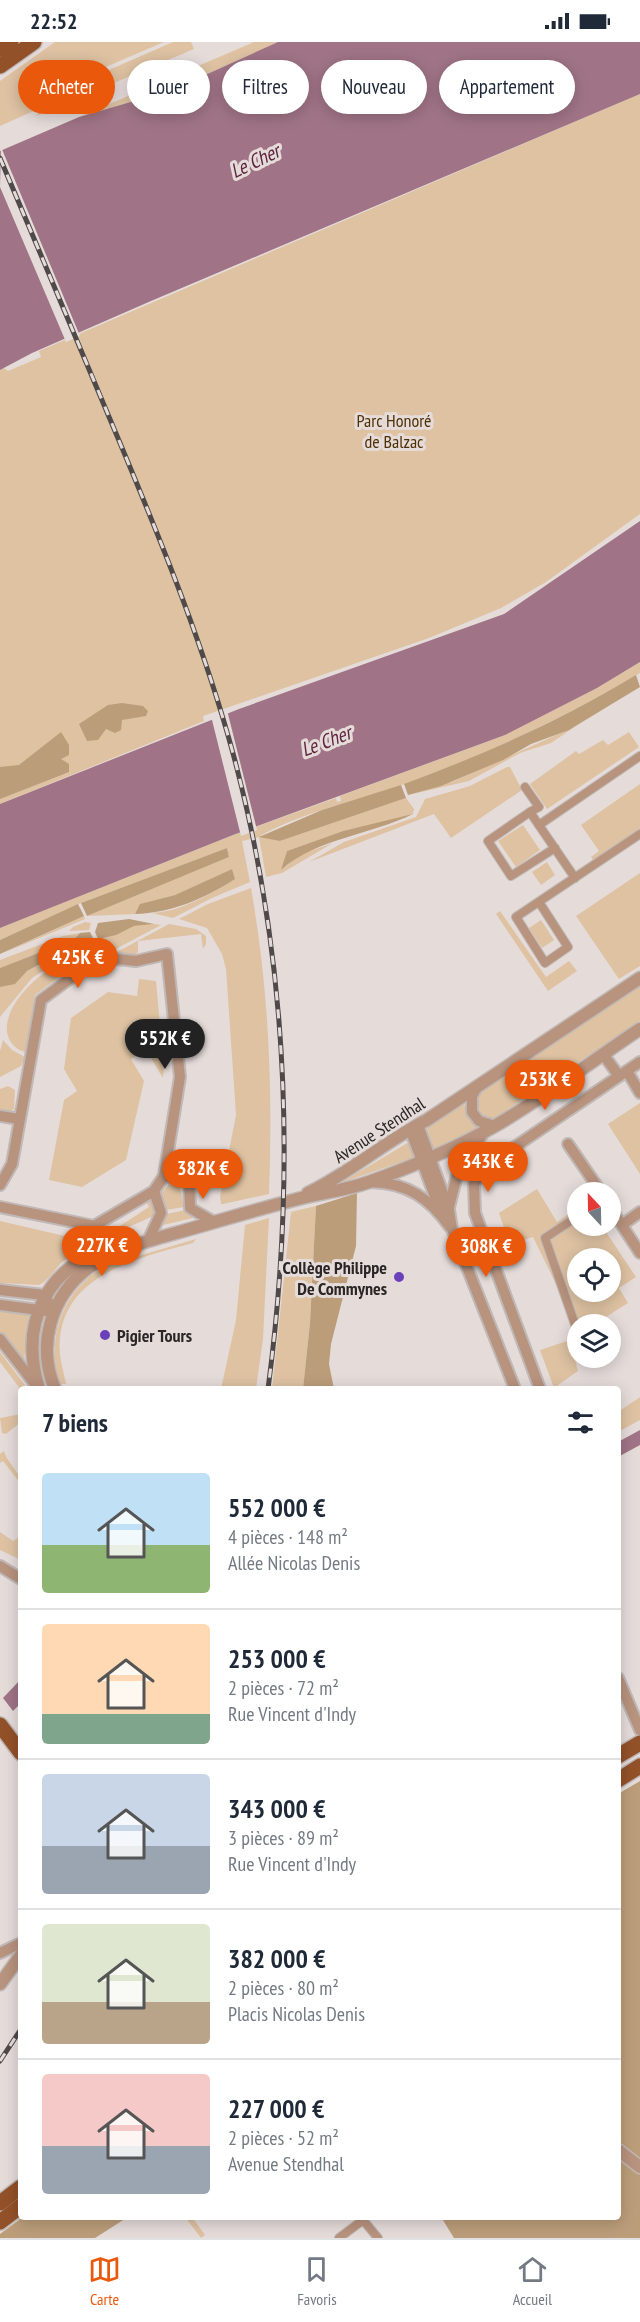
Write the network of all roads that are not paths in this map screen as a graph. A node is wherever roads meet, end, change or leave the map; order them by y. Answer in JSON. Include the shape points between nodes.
{"nodes":[{"id":1,"x":11,"y":42,"type":"edge"},
{"id":2,"x":34,"y":42,"type":"edge"},
{"id":3,"x":0,"y":49,"type":"edge"},
{"id":4,"x":0,"y":66,"type":"edge"},
{"id":5,"x":640,"y":756,"type":"edge"},
{"id":6,"x":525,"y":788,"type":"dead end"},
{"id":7,"x":531,"y":812,"type":"junction"},
{"id":8,"x":539,"y":825,"type":"junction"},
{"id":9,"x":640,"y":834,"type":"edge"},
{"id":10,"x":555,"y":848,"type":"junction"},
{"id":11,"x":575,"y":878,"type":"junction"},
{"id":12,"x":539,"y":902,"type":"junction"},
{"id":13,"x":640,"y":978,"type":"edge"},
{"id":14,"x":640,"y":1029,"type":"edge"},
{"id":15,"x":603,"y":1053,"type":"junction"},
{"id":16,"x":640,"y":1062,"type":"edge"},
{"id":17,"x":623,"y":1074,"type":"junction"},
{"id":18,"x":477,"y":1086,"type":"junction"},
{"id":19,"x":640,"y":1093,"type":"edge"},
{"id":20,"x":0,"y":1116,"type":"edge"},
{"id":21,"x":20,"y":1119,"type":"junction"},
{"id":22,"x":414,"y":1127,"type":"junction"},
{"id":23,"x":489,"y":1129,"type":"junction"},
{"id":24,"x":568,"y":1144,"type":"dead end"},
{"id":25,"x":426,"y":1159,"type":"junction"},
{"id":26,"x":164,"y":1176,"type":"junction"},
{"id":27,"x":369,"y":1182,"type":"junction"},
{"id":28,"x":594,"y":1182,"type":"edge"},
{"id":29,"x":0,"y":1185,"type":"edge"},
{"id":30,"x":154,"y":1191,"type":"junction"},
{"id":31,"x":297,"y":1199,"type":"junction"},
{"id":32,"x":0,"y":1207,"type":"edge"},
{"id":33,"x":640,"y":1212,"type":"edge"},
{"id":34,"x":446,"y":1213,"type":"junction"},
{"id":35,"x":214,"y":1222,"type":"junction"},
{"id":36,"x":567,"y":1223,"type":"edge"},
{"id":37,"x":622,"y":1225,"type":"joint"},
{"id":38,"x":148,"y":1241,"type":"junction"},
{"id":39,"x":640,"y":1253,"type":"edge"},
{"id":40,"x":0,"y":1290,"type":"edge"},
{"id":41,"x":44,"y":1295,"type":"junction"},
{"id":42,"x":0,"y":1305,"type":"edge"},
{"id":43,"x":38,"y":1310,"type":"junction"},
{"id":44,"x":54,"y":1311,"type":"junction"},
{"id":45,"x":571,"y":1314,"type":"edge"},
{"id":46,"x":0,"y":1339,"type":"edge"},
{"id":47,"x":36,"y":1386,"type":"edge"},
{"id":48,"x":37,"y":1386,"type":"edge"},
{"id":49,"x":54,"y":1386,"type":"edge"},
{"id":50,"x":513,"y":1386,"type":"edge"},
{"id":51,"x":539,"y":1386,"type":"edge"},
{"id":52,"x":0,"y":1566,"type":"edge"},
{"id":53,"x":0,"y":1574,"type":"edge"},
{"id":54,"x":18,"y":1578,"type":"edge"},
{"id":55,"x":18,"y":1579,"type":"edge"},
{"id":56,"x":621,"y":1685,"type":"edge"},
{"id":57,"x":0,"y":1725,"type":"edge"},
{"id":58,"x":640,"y":1730,"type":"edge"},
{"id":59,"x":640,"y":1743,"type":"edge"},
{"id":60,"x":18,"y":1749,"type":"edge"},
{"id":61,"x":621,"y":1754,"type":"edge"},
{"id":62,"x":640,"y":1766,"type":"edge"},
{"id":63,"x":621,"y":1778,"type":"edge"},
{"id":64,"x":18,"y":1944,"type":"edge"},
{"id":65,"x":0,"y":1953,"type":"edge"},
{"id":66,"x":18,"y":1959,"type":"edge"},
{"id":67,"x":0,"y":1984,"type":"edge"},
{"id":68,"x":621,"y":2152,"type":"edge"},
{"id":69,"x":640,"y":2167,"type":"edge"},
{"id":70,"x":18,"y":2189,"type":"edge"},
{"id":71,"x":0,"y":2203,"type":"edge"},
{"id":72,"x":18,"y":2208,"type":"edge"},
{"id":73,"x":0,"y":2222,"type":"edge"},
{"id":74,"x":339,"y":2238,"type":"edge"},
{"id":75,"x":378,"y":2238,"type":"edge"}],
"edges":[{"from":1,"to":3,"type":"main road"},
{"from":2,"to":4,"type":"main road"},
{"from":5,"to":8,"type":"street"},
{"from":6,"to":7,"type":"street","via":[[539,807]]},
{"from":7,"to":8,"type":"street"},
{"from":7,"to":10,"type":"street","via":[[488,841],[512,876]]},
{"from":8,"to":10,"type":"street"},
{"from":9,"to":11,"type":"street"},
{"from":10,"to":11,"type":"street"},
{"from":11,"to":12,"type":"street"},
{"from":12,"to":12,"type":"street","via":[[516,917],[545,963],[568,947]]},
{"from":13,"to":18,"type":"street","name":"Avenue Stendhal"},
{"from":14,"to":15,"type":"street","name":"Avenue Stendhal"},
{"from":15,"to":17,"type":"street"},
{"from":15,"to":23,"type":"street","name":"Avenue Stendhal"},
{"from":16,"to":17,"type":"street"},
{"from":17,"to":19,"type":"street"},
{"from":17,"to":51,"type":"street","via":[[485,1167],[474,1184],[475,1213]]},
{"from":18,"to":22,"type":"street","name":"Avenue Stendhal"},
{"from":18,"to":23,"type":"street","via":[[472,1096],[472,1112]]},
{"from":20,"to":21,"type":"street"},
{"from":21,"to":26,"type":"street","via":[[39,1004],[44,996],[99,957],[136,962],[166,954],[180,1077]]},
{"from":21,"to":29,"type":"street","via":[[12,1164]]},
{"from":22,"to":25,"type":"street"},
{"from":22,"to":31,"type":"street","name":"Avenue Stendhal"},
{"from":23,"to":25,"type":"street","name":"Avenue Stendhal"},
{"from":23,"to":34,"type":"street","via":[[458,1171]]},
{"from":24,"to":28,"type":"street"},
{"from":25,"to":27,"type":"street","name":"Avenue Stendhal"},
{"from":25,"to":34,"type":"street"},
{"from":26,"to":30,"type":"street"},
{"from":26,"to":35,"type":"street","via":[[189,1179],[190,1208]]},
{"from":27,"to":31,"type":"street","name":"Avenue Stendhal"},
{"from":27,"to":34,"type":"street","via":[[410,1189]]},
{"from":30,"to":32,"type":"street","via":[[94,1226]]},
{"from":30,"to":38,"type":"street","via":[[160,1213]]},
{"from":31,"to":35,"type":"street","name":"Avenue Stendhal"},
{"from":33,"to":37,"type":"street"},
{"from":34,"to":50,"type":"street"},
{"from":35,"to":38,"type":"street","name":"Avenue Stendhal"},
{"from":36,"to":45,"type":"street","via":[[544,1238]]},
{"from":37,"to":39,"type":"street"},
{"from":38,"to":41,"type":"street","name":"Avenue Stendhal","via":[[110,1248],[82,1259]]},
{"from":38,"to":44,"type":"street","name":"Avenue Stendhal","via":[[88,1269],[70,1286]]},
{"from":40,"to":41,"type":"street"},
{"from":41,"to":43,"type":"street","name":"Avenue Stendhal"},
{"from":41,"to":44,"type":"street"},
{"from":42,"to":43,"type":"street"},
{"from":43,"to":44,"type":"street"},
{"from":43,"to":48,"type":"street","name":"Avenue Stendhal","via":[[31,1359]]},
{"from":44,"to":49,"type":"street","name":"Avenue Stendhal","via":[[45,1348]]},
{"from":46,"to":47,"type":"street"},
{"from":52,"to":54,"type":"street"},
{"from":53,"to":55,"type":"street"},
{"from":56,"to":58,"type":"street"},
{"from":57,"to":60,"type":"main road"},
{"from":59,"to":61,"type":"main road"},
{"from":62,"to":63,"type":"main road"},
{"from":64,"to":65,"type":"street"},
{"from":66,"to":67,"type":"street"},
{"from":68,"to":69,"type":"street"},
{"from":70,"to":71,"type":"main road"},
{"from":72,"to":73,"type":"main road"},
{"from":74,"to":75,"type":"street","via":[[363,2220]]}]}
